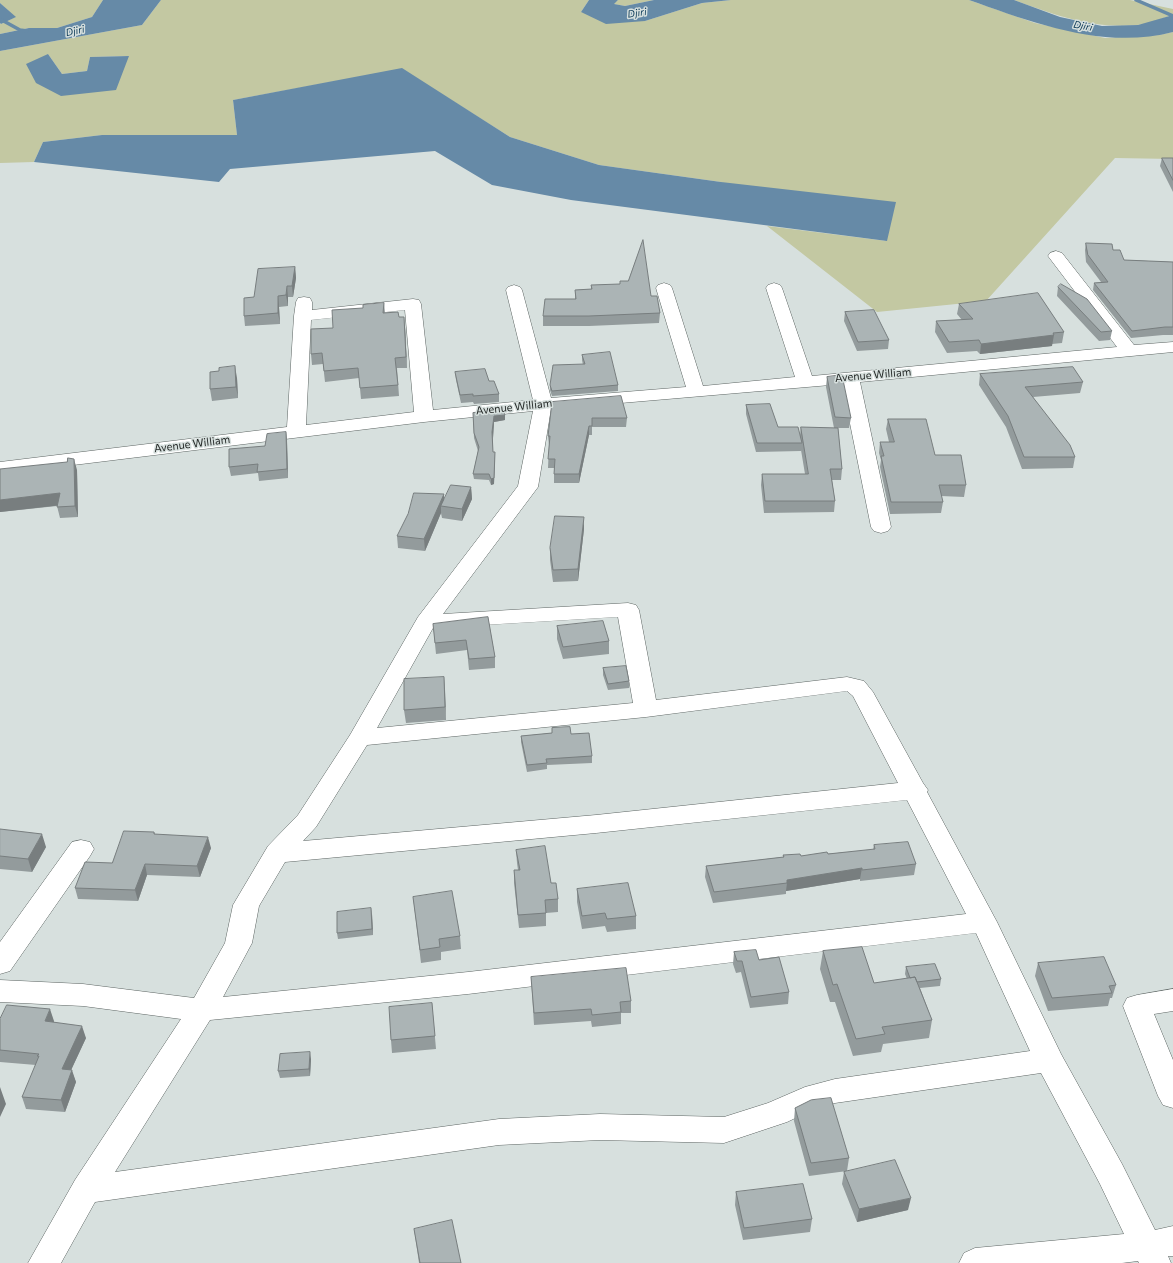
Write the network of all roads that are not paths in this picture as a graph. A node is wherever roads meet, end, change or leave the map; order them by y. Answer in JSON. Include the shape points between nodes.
{"nodes":[{"id":1,"x":1056,"y":256,"type":"dead end"},
{"id":2,"x":664,"y":288,"type":"dead end"},
{"id":3,"x":774,"y":288,"type":"dead end"},
{"id":4,"x":514,"y":290,"type":"dead end"},
{"id":5,"x":1173,"y":347,"type":"edge"},
{"id":6,"x":1129,"y":351,"type":"junction"},
{"id":7,"x":850,"y":377,"type":"junction"},
{"id":8,"x":805,"y":380,"type":"junction"},
{"id":9,"x":696,"y":392,"type":"junction"},
{"id":10,"x":543,"y":404,"type":"junction"},
{"id":11,"x":424,"y":416,"type":"junction"},
{"id":12,"x":296,"y":430,"type":"junction"},
{"id":13,"x":0,"y":457,"type":"edge"},
{"id":14,"x":63,"y":460,"type":"junction"},
{"id":15,"x":0,"y":468,"type":"edge"},
{"id":16,"x":880,"y":527,"type":"dead end"},
{"id":17,"x":426,"y":622,"type":"junction"},
{"id":18,"x":646,"y":709,"type":"junction"},
{"id":19,"x":360,"y":738,"type":"junction"},
{"id":20,"x":916,"y":790,"type":"junction"},
{"id":21,"x":81,"y":849,"type":"dead end"},
{"id":22,"x":276,"y":853,"type":"junction"},
{"id":23,"x":984,"y":922,"type":"junction"},
{"id":24,"x":0,"y":963,"type":"edge"},
{"id":25,"x":0,"y":991,"type":"edge"},
{"id":26,"x":1173,"y":1000,"type":"edge"},
{"id":27,"x":202,"y":1010,"type":"junction"},
{"id":28,"x":1049,"y":1060,"type":"junction"},
{"id":29,"x":1173,"y":1096,"type":"edge"},
{"id":30,"x":86,"y":1190,"type":"junction"},
{"id":31,"x":1158,"y":1250,"type":"edge"},
{"id":32,"x":44,"y":1263,"type":"edge"},
{"id":33,"x":975,"y":1263,"type":"edge"}],
"edges":[{"from":1,"to":6,"type":"street"},
{"from":2,"to":9,"type":"street"},
{"from":3,"to":8,"type":"street"},
{"from":4,"to":10,"type":"street"},
{"from":5,"to":6,"type":"street","name":"Avenue William"},
{"from":6,"to":7,"type":"street","name":"Avenue William"},
{"from":7,"to":8,"type":"street","name":"Avenue William"},
{"from":7,"to":16,"type":"street"},
{"from":8,"to":9,"type":"street","name":"Avenue William"},
{"from":9,"to":10,"type":"street","name":"Avenue William"},
{"from":10,"to":11,"type":"street","name":"Avenue William"},
{"from":10,"to":17,"type":"street","via":[[528,487]]},
{"from":11,"to":12,"type":"street","name":"Avenue William"},
{"from":11,"to":12,"type":"street","via":[[413,304],[303,309]]},
{"from":12,"to":14,"type":"street","name":"Avenue William"},
{"from":13,"to":14,"type":"street"},
{"from":14,"to":15,"type":"street","name":"Avenue William"},
{"from":17,"to":18,"type":"street","via":[[628,610]]},
{"from":17,"to":19,"type":"street"},
{"from":18,"to":19,"type":"street"},
{"from":18,"to":20,"type":"street","via":[[847,684],[856,686],[862,692]]},
{"from":19,"to":22,"type":"street","via":[[307,822]]},
{"from":20,"to":22,"type":"street","via":[[688,816]]},
{"from":20,"to":23,"type":"street"},
{"from":21,"to":24,"type":"street"},
{"from":22,"to":27,"type":"street","via":[[246,905],[238,943]]},
{"from":23,"to":27,"type":"street","via":[[468,983]]},
{"from":23,"to":28,"type":"street"},
{"from":25,"to":27,"type":"street","via":[[83,995]]},
{"from":26,"to":29,"type":"street","via":[[1138,1006]]},
{"from":27,"to":30,"type":"street"},
{"from":28,"to":30,"type":"street","via":[[835,1091],[805,1099],[776,1113],[724,1130],[600,1127],[499,1132]]},
{"from":28,"to":31,"type":"street","via":[[1111,1174]]},
{"from":30,"to":32,"type":"street"},
{"from":31,"to":33,"type":"street"}]}
